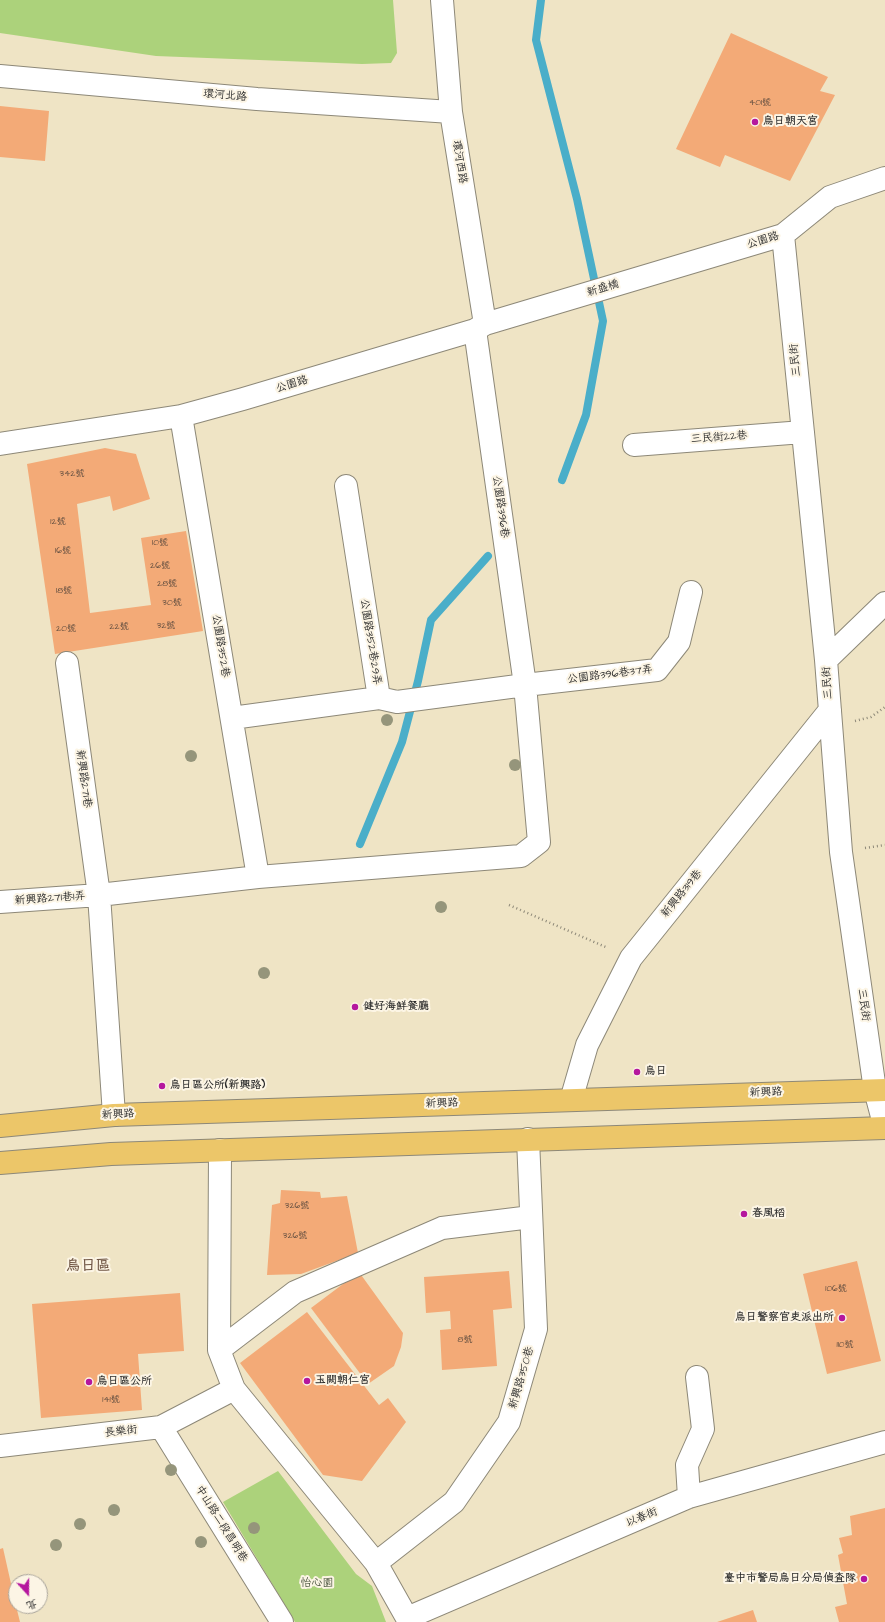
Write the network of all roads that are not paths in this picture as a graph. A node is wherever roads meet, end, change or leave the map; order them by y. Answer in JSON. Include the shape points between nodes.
{"nodes":[{"id":1,"x":442,"y":0,"type":"edge"},
{"id":2,"x":0,"y":76,"type":"edge"},
{"id":3,"x":451,"y":112,"type":"junction"},
{"id":4,"x":885,"y":178,"type":"edge"},
{"id":5,"x":783,"y":236,"type":"junction"},
{"id":6,"x":629,"y":281,"type":"joint"},
{"id":7,"x":577,"y":297,"type":"joint"},
{"id":8,"x":480,"y":327,"type":"junction"},
{"id":9,"x":181,"y":416,"type":"junction"},
{"id":10,"x":803,"y":432,"type":"junction"},
{"id":11,"x":0,"y":444,"type":"edge"},
{"id":12,"x":634,"y":445,"type":"dead end"},
{"id":13,"x":346,"y":486,"type":"dead end"},
{"id":14,"x":691,"y":592,"type":"dead end"},
{"id":15,"x":885,"y":603,"type":"edge"},
{"id":16,"x":826,"y":660,"type":"junction"},
{"id":17,"x":67,"y":663,"type":"dead end"},
{"id":18,"x":525,"y":685,"type":"junction"},
{"id":19,"x":388,"y":700,"type":"junction"},
{"id":20,"x":232,"y":718,"type":"junction"},
{"id":21,"x":830,"y":719,"type":"junction"},
{"id":22,"x":258,"y":877,"type":"junction"},
{"id":23,"x":99,"y":895,"type":"junction"},
{"id":24,"x":0,"y":902,"type":"edge"},
{"id":25,"x":880,"y":1090,"type":"edge"},
{"id":26,"x":571,"y":1100,"type":"junction"},
{"id":27,"x":114,"y":1115,"type":"junction"},
{"id":28,"x":0,"y":1126,"type":"edge"},
{"id":29,"x":885,"y":1128,"type":"edge"},
{"id":30,"x":528,"y":1139,"type":"junction"},
{"id":31,"x":220,"y":1150,"type":"junction"},
{"id":32,"x":0,"y":1163,"type":"edge"},
{"id":33,"x":531,"y":1218,"type":"junction"},
{"id":34,"x":218,"y":1350,"type":"junction"},
{"id":35,"x":697,"y":1377,"type":"dead end"},
{"id":36,"x":234,"y":1389,"type":"junction"},
{"id":37,"x":161,"y":1427,"type":"junction"},
{"id":38,"x":885,"y":1442,"type":"edge"},
{"id":39,"x":0,"y":1446,"type":"edge"},
{"id":40,"x":689,"y":1497,"type":"junction"},
{"id":41,"x":376,"y":1563,"type":"junction"},
{"id":42,"x":408,"y":1620,"type":"edge"},
{"id":43,"x":282,"y":1622,"type":"edge"}],
"edges":[{"from":1,"to":3,"type":"street","name":"環河西路"},
{"from":2,"to":3,"type":"street","name":"環河北路","via":[[250,98]]},
{"from":3,"to":8,"type":"street","name":"環河西路"},
{"from":4,"to":5,"type":"street","name":"公園路","via":[[830,197]]},
{"from":5,"to":6,"type":"street","name":"公園路"},
{"from":5,"to":10,"type":"street","name":"三民街"},
{"from":6,"to":7,"type":"street","name":"新盛橋"},
{"from":7,"to":8,"type":"street","name":"公園路"},
{"from":8,"to":9,"type":"street","name":"公園路","via":[[243,400]]},
{"from":8,"to":18,"type":"street","name":"公園路396巷"},
{"from":9,"to":11,"type":"street","name":"公園路"},
{"from":9,"to":20,"type":"street","name":"公園路352巷"},
{"from":10,"to":12,"type":"street","name":"三民街22巷"},
{"from":10,"to":16,"type":"street","name":"三民街"},
{"from":13,"to":19,"type":"street","name":"公園路352巷29弄"},
{"from":14,"to":18,"type":"street","name":"公園路396巷37弄","via":[[679,642],[657,670]]},
{"from":15,"to":16,"type":"street"},
{"from":16,"to":21,"type":"street","name":"三民街"},
{"from":17,"to":23,"type":"street","name":"新興路271巷"},
{"from":18,"to":19,"type":"street","name":"公園路396巷37弄","via":[[430,698]]},
{"from":18,"to":22,"type":"street","name":"公園路396巷","via":[[539,842],[521,856]]},
{"from":19,"to":20,"type":"street","name":"公園路352巷29弄"},
{"from":20,"to":22,"type":"street","name":"公園路352巷"},
{"from":21,"to":25,"type":"street","name":"三民街","via":[[841,852]]},
{"from":21,"to":26,"type":"street","name":"新興路319巷","via":[[631,958],[587,1045]]},
{"from":22,"to":23,"type":"street"},
{"from":23,"to":24,"type":"street","name":"新興路271巷1弄"},
{"from":23,"to":27,"type":"street","name":"新興路271巷"},
{"from":25,"to":26,"type":"main road","name":"新興路"},
{"from":25,"to":29,"type":"street","name":"三民街"},
{"from":26,"to":27,"type":"main road","name":"新興路"},
{"from":27,"to":28,"type":"main road","name":"新興路"},
{"from":29,"to":30,"type":"main road"},
{"from":30,"to":31,"type":"main road"},
{"from":30,"to":33,"type":"street","name":"新興路350巷"},
{"from":31,"to":32,"type":"main road","via":[[111,1154]]},
{"from":31,"to":34,"type":"street"},
{"from":33,"to":34,"type":"street","via":[[442,1228],[295,1292]]},
{"from":33,"to":41,"type":"street","name":"新興路350巷","via":[[536,1328],[509,1422],[454,1502]]},
{"from":34,"to":36,"type":"street"},
{"from":35,"to":40,"type":"street","via":[[703,1429],[687,1465]]},
{"from":36,"to":37,"type":"street","name":"長樂街"},
{"from":36,"to":41,"type":"street"},
{"from":37,"to":39,"type":"street","name":"長樂街"},
{"from":37,"to":43,"type":"street","name":"中山路二段昌明巷"},
{"from":38,"to":40,"type":"street","name":"以春街"},
{"from":40,"to":42,"type":"street","name":"以春街"},
{"from":41,"to":42,"type":"street"}]}
